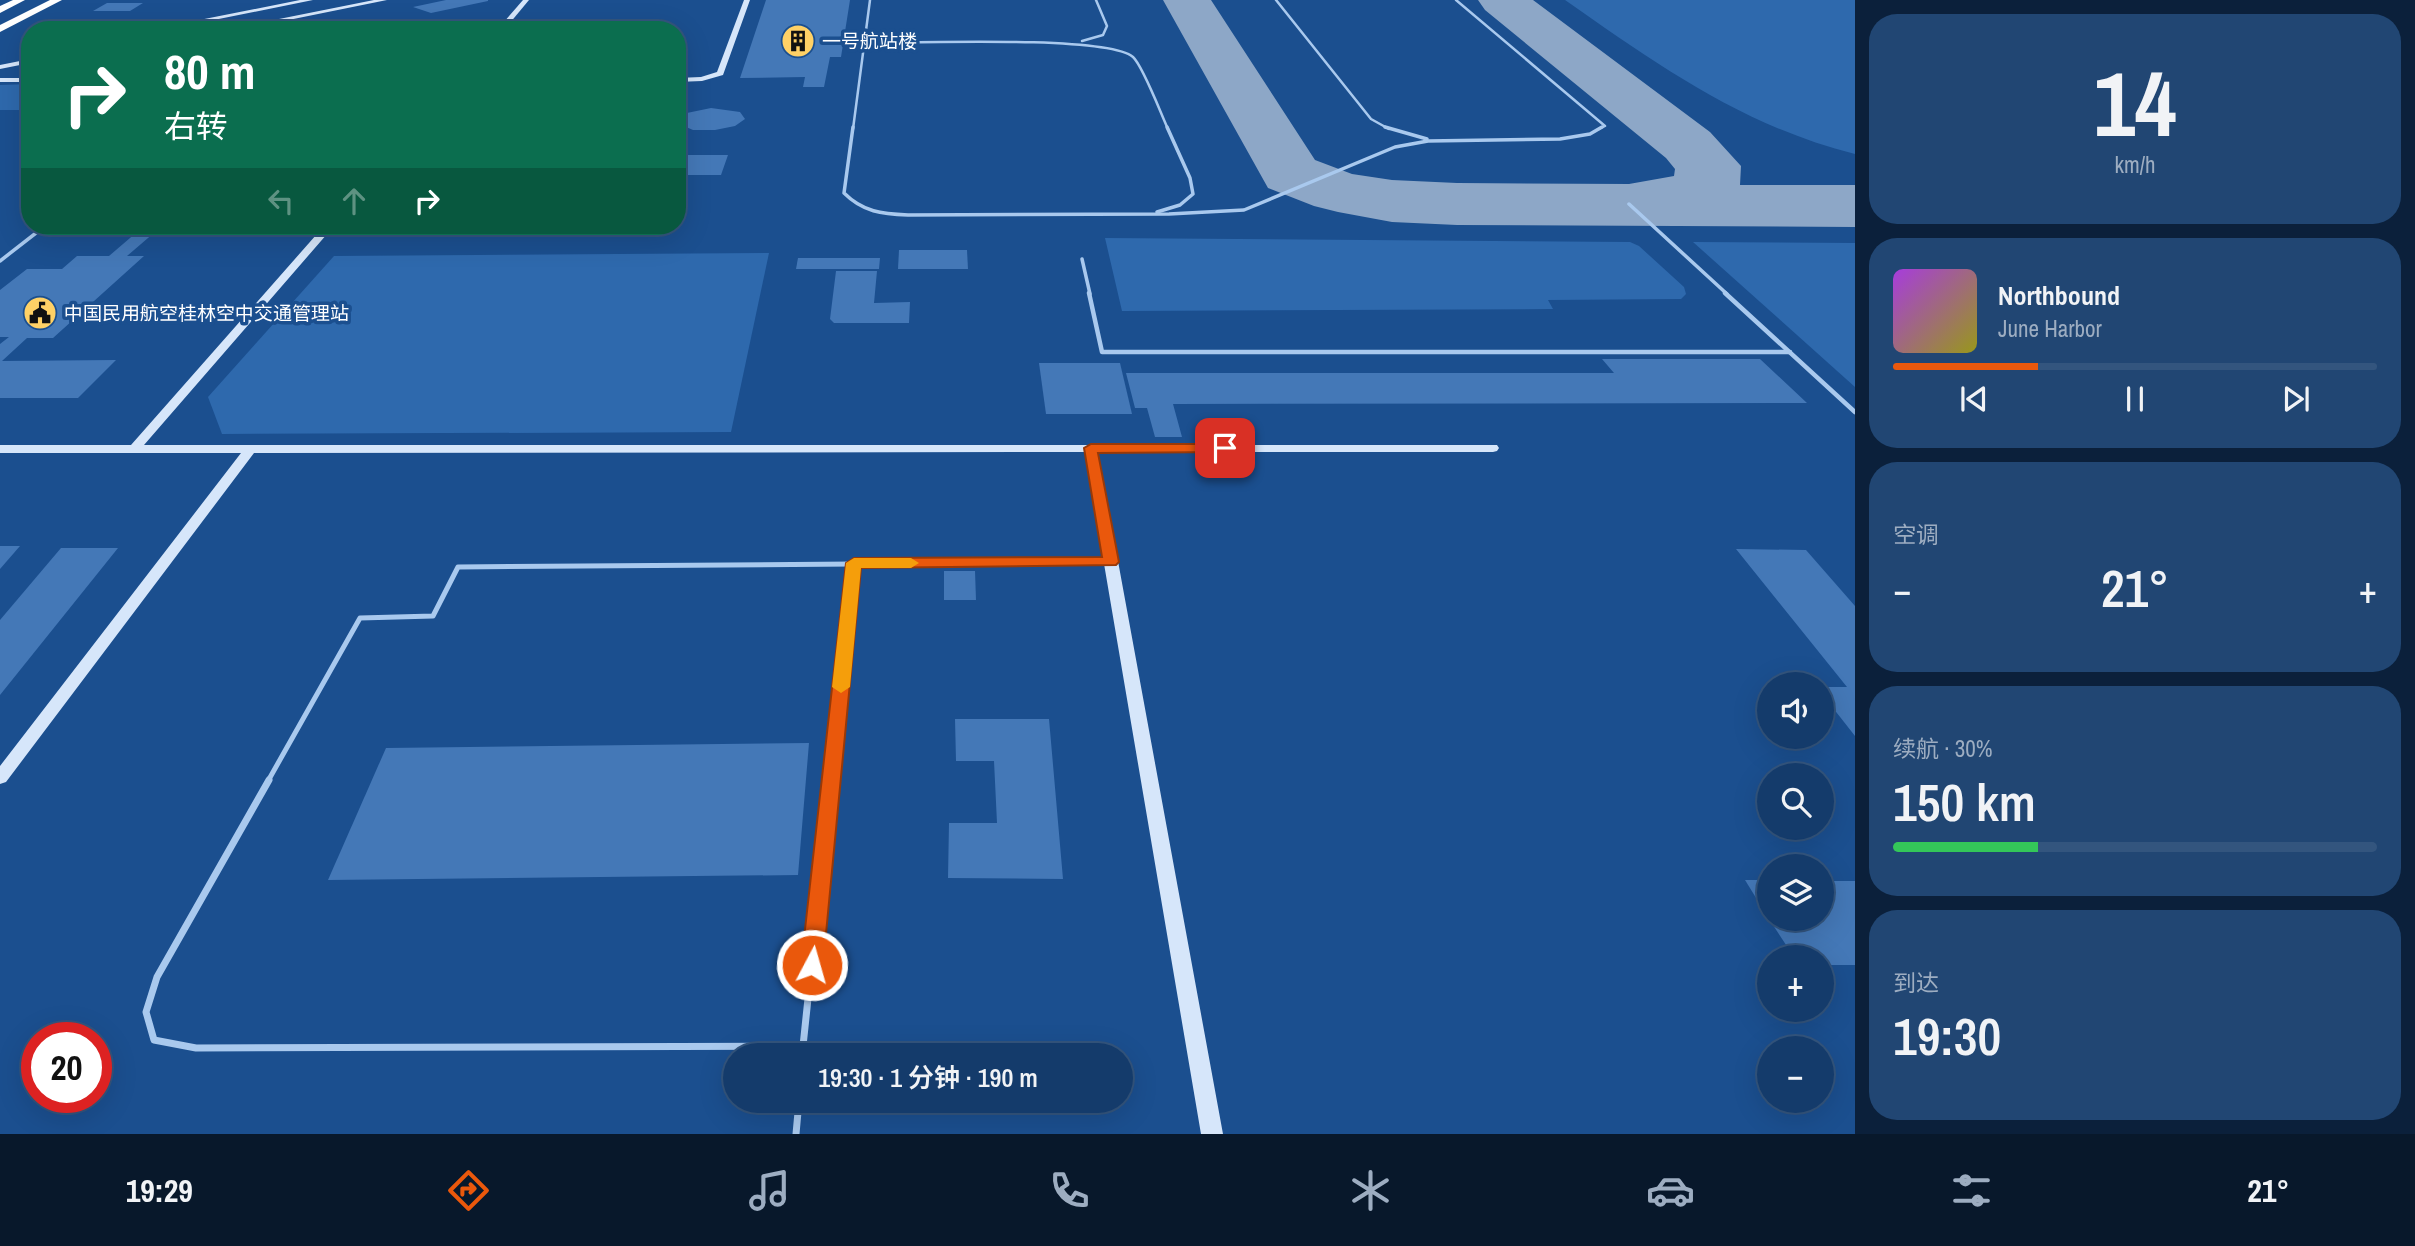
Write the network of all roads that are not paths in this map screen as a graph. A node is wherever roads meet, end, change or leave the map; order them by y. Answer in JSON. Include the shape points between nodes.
{"nodes":[{"id":1,"x":20,"y":0,"type":"edge"},
{"id":2,"x":57,"y":0,"type":"edge"},
{"id":3,"x":276,"y":0,"type":"edge"},
{"id":4,"x":349,"y":0,"type":"edge"},
{"id":5,"x":384,"y":0,"type":"edge"},
{"id":6,"x":526,"y":0,"type":"edge"},
{"id":7,"x":747,"y":0,"type":"edge"},
{"id":8,"x":870,"y":0,"type":"edge"},
{"id":9,"x":1096,"y":0,"type":"edge"},
{"id":10,"x":1276,"y":0,"type":"edge"},
{"id":11,"x":1455,"y":0,"type":"edge"},
{"id":12,"x":310,"y":4,"type":"edge"},
{"id":13,"x":0,"y":10,"type":"edge"},
{"id":14,"x":168,"y":21,"type":"edge"},
{"id":15,"x":200,"y":21,"type":"edge"},
{"id":16,"x":234,"y":21,"type":"edge"},
{"id":17,"x":274,"y":21,"type":"edge"},
{"id":18,"x":508,"y":21,"type":"edge"},
{"id":19,"x":0,"y":29,"type":"edge"},
{"id":20,"x":864,"y":43,"type":"junction"},
{"id":21,"x":1072,"y":43,"type":"junction"},
{"id":22,"x":21,"y":54,"type":"edge"},
{"id":23,"x":0,"y":58,"type":"edge"},
{"id":24,"x":21,"y":62,"type":"edge"},
{"id":25,"x":0,"y":66,"type":"edge"},
{"id":26,"x":21,"y":68,"type":"edge"},
{"id":27,"x":0,"y":72,"type":"edge"},
{"id":28,"x":0,"y":80,"type":"edge"},
{"id":29,"x":21,"y":80,"type":"edge"},
{"id":30,"x":686,"y":80,"type":"edge"},
{"id":31,"x":1455,"y":140,"type":"junction"},
{"id":32,"x":1629,"y":204,"type":"dead end"},
{"id":33,"x":1151,"y":214,"type":"junction"},
{"id":34,"x":33,"y":235,"type":"edge"},
{"id":35,"x":321,"y":235,"type":"edge"},
{"id":36,"x":1082,"y":259,"type":"dead end"},
{"id":37,"x":0,"y":261,"type":"edge"},
{"id":38,"x":1790,"y":352,"type":"junction"},
{"id":39,"x":1855,"y":412,"type":"edge"},
{"id":40,"x":1091,"y":448,"type":"junction"},
{"id":41,"x":1493,"y":448,"type":"dead end"},
{"id":42,"x":134,"y":449,"type":"junction"},
{"id":43,"x":250,"y":449,"type":"junction"},
{"id":44,"x":0,"y":450,"type":"edge"},
{"id":45,"x":1111,"y":562,"type":"junction"},
{"id":46,"x":854,"y":563,"type":"junction"},
{"id":47,"x":0,"y":778,"type":"edge"},
{"id":48,"x":804,"y":1043,"type":"edge"},
{"id":49,"x":723,"y":1051,"type":"edge"},
{"id":50,"x":798,"y":1113,"type":"edge"},
{"id":51,"x":796,"y":1134,"type":"edge"},
{"id":52,"x":1212,"y":1134,"type":"edge"}],
"edges":[{"from":1,"to":13,"type":"highway"},
{"from":2,"to":19,"type":"highway"},
{"from":3,"to":14,"type":"street"},
{"from":4,"to":12,"type":"street"},
{"from":5,"to":17,"type":"street"},
{"from":6,"to":18,"type":"street"},
{"from":7,"to":30,"type":"street","via":[[720,73]]},
{"from":8,"to":20,"type":"lane"},
{"from":9,"to":21,"type":"lane","via":[[1107,26],[1103,35]]},
{"from":10,"to":31,"type":"lane","via":[[1371,119],[1403,135]]},
{"from":11,"to":31,"type":"lane","via":[[1605,126],[1590,134],[1560,139]]},
{"from":12,"to":15,"type":"street"},
{"from":12,"to":16,"type":"street"},
{"from":20,"to":21,"type":"lane"},
{"from":20,"to":33,"type":"lane","via":[[844,193],[857,207],[878,214],[908,215]]},
{"from":21,"to":33,"type":"lane","via":[[1124,51],[1136,59],[1193,194],[1180,205]]},
{"from":22,"to":23,"type":"street"},
{"from":24,"to":25,"type":"street"},
{"from":26,"to":27,"type":"street"},
{"from":28,"to":29,"type":"street"},
{"from":31,"to":33,"type":"lane","via":[[1395,147],[1244,210]]},
{"from":32,"to":38,"type":"lane"},
{"from":34,"to":37,"type":"lane"},
{"from":35,"to":42,"type":"street"},
{"from":36,"to":38,"type":"lane","via":[[1102,352]]},
{"from":38,"to":39,"type":"lane"},
{"from":40,"to":41,"type":"street"},
{"from":40,"to":43,"type":"street"},
{"from":40,"to":45,"type":"street"},
{"from":42,"to":43,"type":"street"},
{"from":42,"to":44,"type":"street"},
{"from":43,"to":47,"type":"street"},
{"from":45,"to":46,"type":"lane"},
{"from":45,"to":52,"type":"street"},
{"from":46,"to":48,"type":"lane"},
{"from":46,"to":49,"type":"lane","via":[[458,567],[433,616],[360,618],[157,977],[146,1012],[154,1040],[196,1048]]},
{"from":50,"to":51,"type":"lane"}]}
